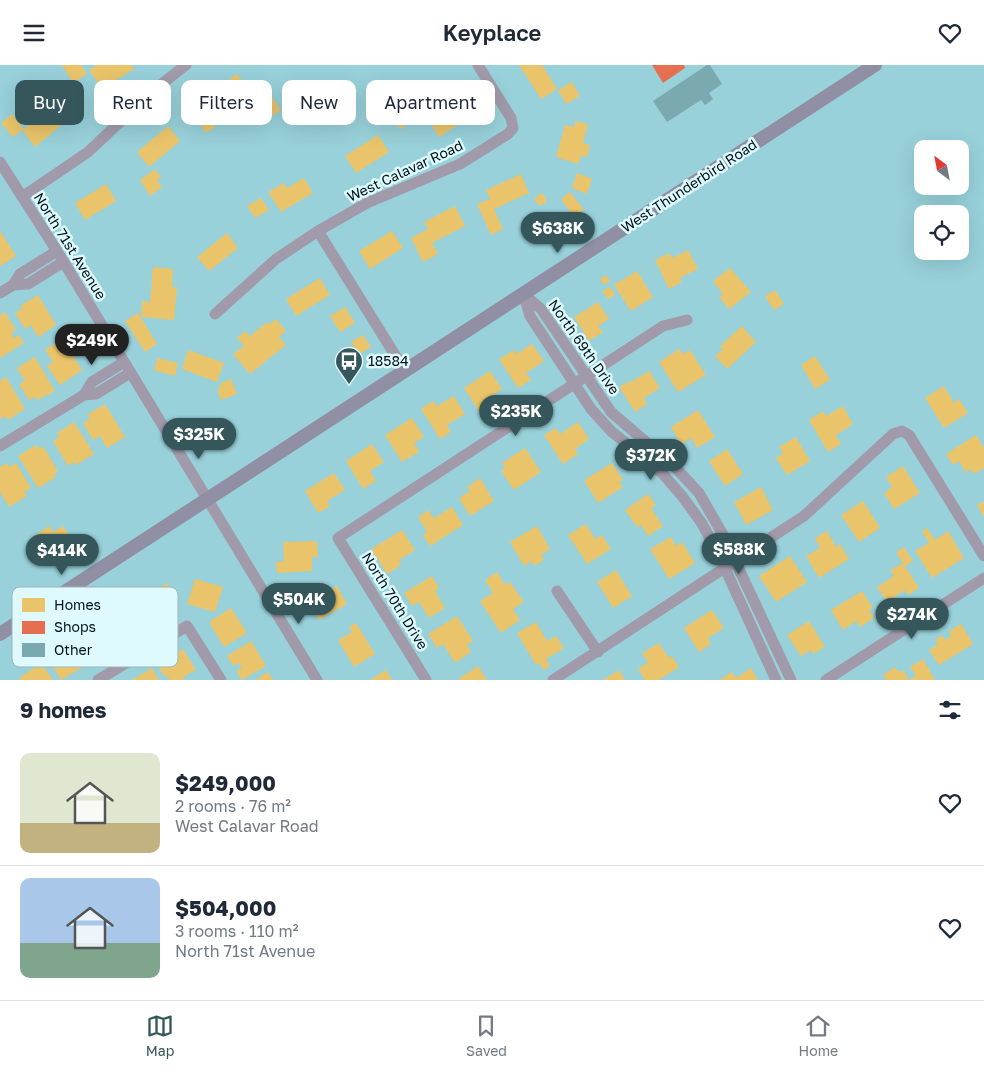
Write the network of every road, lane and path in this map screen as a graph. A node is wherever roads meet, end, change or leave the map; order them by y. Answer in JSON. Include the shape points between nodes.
{"nodes":[{"id":1,"x":186,"y":65,"type":"edge"},
{"id":2,"x":478,"y":65,"type":"edge"},
{"id":3,"x":875,"y":65,"type":"edge"},
{"id":4,"x":0,"y":161,"type":"edge"},
{"id":5,"x":22,"y":197,"type":"junction"},
{"id":6,"x":318,"y":231,"type":"junction"},
{"id":7,"x":56,"y":251,"type":"junction"},
{"id":8,"x":63,"y":262,"type":"junction"},
{"id":9,"x":31,"y":267,"type":"junction"},
{"id":10,"x":38,"y":277,"type":"junction"},
{"id":11,"x":13,"y":285,"type":"junction"},
{"id":12,"x":0,"y":293,"type":"edge"},
{"id":13,"x":523,"y":293,"type":"junction"},
{"id":14,"x":216,"y":314,"type":"dead end"},
{"id":15,"x":687,"y":320,"type":"dead end"},
{"id":16,"x":124,"y":362,"type":"junction"},
{"id":17,"x":405,"y":371,"type":"junction"},
{"id":18,"x":130,"y":373,"type":"junction"},
{"id":19,"x":586,"y":376,"type":"junction"},
{"id":20,"x":99,"y":378,"type":"junction"},
{"id":21,"x":575,"y":383,"type":"junction"},
{"id":22,"x":106,"y":388,"type":"junction"},
{"id":23,"x":84,"y":395,"type":"junction"},
{"id":24,"x":0,"y":446,"type":"edge"},
{"id":25,"x":675,"y":467,"type":"junction"},
{"id":26,"x":666,"y":477,"type":"junction"},
{"id":27,"x":207,"y":499,"type":"junction"},
{"id":28,"x":984,"y":556,"type":"edge"},
{"id":29,"x":736,"y":561,"type":"junction"},
{"id":30,"x":725,"y":569,"type":"junction"},
{"id":31,"x":984,"y":578,"type":"edge"},
{"id":32,"x":72,"y":587,"type":"edge"},
{"id":33,"x":557,"y":591,"type":"dead end"},
{"id":34,"x":12,"y":626,"type":"edge"},
{"id":35,"x":178,"y":631,"type":"edge"},
{"id":36,"x":0,"y":634,"type":"edge"},
{"id":37,"x":598,"y":652,"type":"junction"},
{"id":38,"x":119,"y":667,"type":"edge"},
{"id":39,"x":98,"y":680,"type":"edge"},
{"id":40,"x":221,"y":680,"type":"edge"},
{"id":41,"x":317,"y":680,"type":"edge"},
{"id":42,"x":426,"y":680,"type":"edge"},
{"id":43,"x":554,"y":680,"type":"edge"},
{"id":44,"x":776,"y":680,"type":"edge"},
{"id":45,"x":791,"y":680,"type":"edge"},
{"id":46,"x":826,"y":680,"type":"edge"}],
"edges":[{"from":1,"to":5,"type":"street","via":[[154,90],[88,152]]},
{"from":2,"to":6,"type":"street","name":"West Calavar Road","via":[[510,118],[513,128],[508,134],[460,164],[367,203]]},
{"from":3,"to":13,"type":"main road","name":"West Thunderbird Road"},
{"from":4,"to":5,"type":"street","name":"North 71st Avenue"},
{"from":5,"to":7,"type":"street","name":"North 71st Avenue"},
{"from":6,"to":14,"type":"street","name":"West Calavar Road","via":[[276,259]]},
{"from":6,"to":17,"type":"street"},
{"from":7,"to":8,"type":"street","name":"North 71st Avenue"},
{"from":7,"to":9,"type":"street"},
{"from":8,"to":10,"type":"street"},
{"from":8,"to":16,"type":"street","name":"North 71st Avenue"},
{"from":9,"to":10,"type":"street"},
{"from":9,"to":11,"type":"street","via":[[20,274]]},
{"from":10,"to":11,"type":"street","via":[[28,284]]},
{"from":11,"to":12,"type":"street"},
{"from":13,"to":17,"type":"main road","name":"West Thunderbird Road"},
{"from":13,"to":19,"type":"street","name":"North 69th Drive","via":[[542,309]]},
{"from":13,"to":21,"type":"street","name":"North 69th Drive","via":[[530,316]]},
{"from":15,"to":19,"type":"street","via":[[664,326]]},
{"from":16,"to":18,"type":"street","name":"North 71st Avenue"},
{"from":16,"to":20,"type":"street"},
{"from":17,"to":27,"type":"main road","name":"West Thunderbird Road"},
{"from":18,"to":22,"type":"street"},
{"from":18,"to":27,"type":"street","name":"North 71st Avenue"},
{"from":19,"to":21,"type":"street"},
{"from":19,"to":25,"type":"street","name":"North 69th Drive","via":[[611,412]]},
{"from":20,"to":22,"type":"street"},
{"from":20,"to":23,"type":"street","via":[[92,382]]},
{"from":21,"to":26,"type":"street","name":"North 69th Drive","via":[[600,421]]},
{"from":21,"to":42,"type":"street","name":"North 70th Drive","via":[[338,537]]},
{"from":22,"to":23,"type":"street"},
{"from":23,"to":24,"type":"street"},
{"from":25,"to":26,"type":"street"},
{"from":25,"to":29,"type":"street","name":"North 69th Drive","via":[[716,519]]},
{"from":26,"to":30,"type":"street","name":"North 69th Drive","via":[[701,522]]},
{"from":27,"to":32,"type":"main road","name":"West Thunderbird Road"},
{"from":27,"to":41,"type":"street","name":"North 71st Avenue"},
{"from":28,"to":29,"type":"street","via":[[909,435],[902,431],[894,434],[804,516]]},
{"from":29,"to":30,"type":"street"},
{"from":29,"to":45,"type":"street","name":"North 69th Drive"},
{"from":30,"to":37,"type":"street"},
{"from":30,"to":44,"type":"street","name":"North 69th Drive"},
{"from":31,"to":46,"type":"street"},
{"from":33,"to":37,"type":"street"},
{"from":34,"to":36,"type":"main road","name":"West Thunderbird Road"},
{"from":35,"to":40,"type":"street","via":[[187,626]]},
{"from":37,"to":43,"type":"street"},
{"from":38,"to":39,"type":"street"}]}
